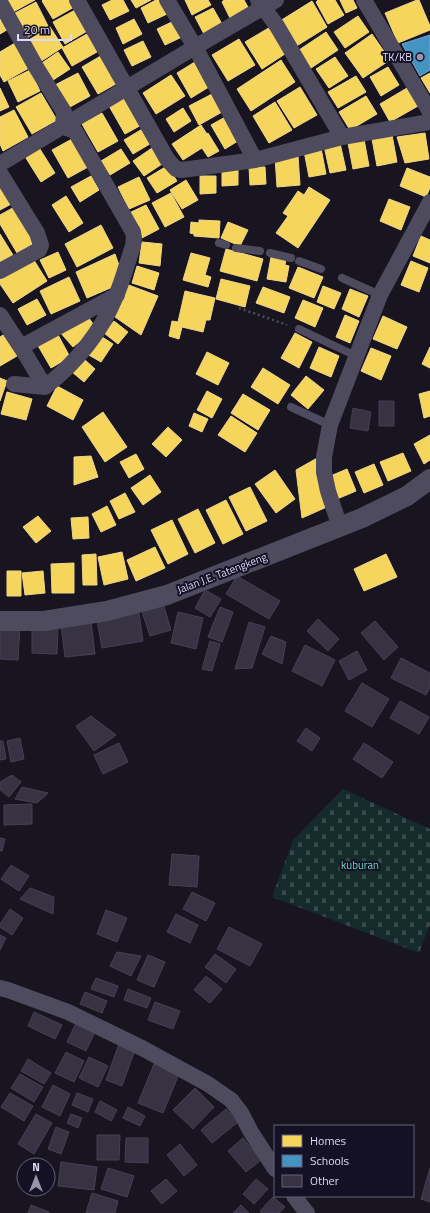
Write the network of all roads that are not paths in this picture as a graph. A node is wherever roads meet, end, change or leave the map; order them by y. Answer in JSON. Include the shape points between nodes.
{"nodes":[{"id":1,"x":77,"y":0,"type":"edge"},
{"id":2,"x":167,"y":0,"type":"edge"},
{"id":3,"x":364,"y":0,"type":"edge"},
{"id":4,"x":0,"y":2,"type":"edge"},
{"id":5,"x":266,"y":2,"type":"edge"},
{"id":6,"x":195,"y":47,"type":"junction"},
{"id":7,"x":127,"y":89,"type":"junction"},
{"id":8,"x":430,"y":112,"type":"edge"},
{"id":9,"x":430,"y":122,"type":"edge"},
{"id":10,"x":63,"y":127,"type":"junction"},
{"id":11,"x":342,"y":137,"type":"junction"},
{"id":12,"x":255,"y":160,"type":"junction"},
{"id":13,"x":0,"y":164,"type":"edge"},
{"id":14,"x":0,"y":173,"type":"edge"},
{"id":15,"x":430,"y":202,"type":"edge"},
{"id":16,"x":236,"y":248,"type":"dead end"},
{"id":17,"x":260,"y":251,"type":"dead end"},
{"id":18,"x":270,"y":253,"type":"dead end"},
{"id":19,"x":321,"y":269,"type":"dead end"},
{"id":20,"x":0,"y":271,"type":"edge"},
{"id":21,"x":342,"y":278,"type":"dead end"},
{"id":22,"x":117,"y":295,"type":"junction"},
{"id":23,"x":380,"y":295,"type":"junction"},
{"id":24,"x":0,"y":315,"type":"edge"},
{"id":25,"x":299,"y":329,"type":"road end"},
{"id":26,"x":21,"y":347,"type":"junction"},
{"id":27,"x":356,"y":356,"type":"junction"},
{"id":28,"x":14,"y":384,"type":"dead end"},
{"id":29,"x":45,"y":388,"type":"junction"},
{"id":30,"x":291,"y":407,"type":"dead end"},
{"id":31,"x":330,"y":425,"type":"junction"},
{"id":32,"x":430,"y":480,"type":"edge"},
{"id":33,"x":340,"y":527,"type":"junction"},
{"id":34,"x":0,"y":620,"type":"edge"},
{"id":35,"x":0,"y":988,"type":"edge"},
{"id":36,"x":274,"y":1167,"type":"edge"},
{"id":37,"x":295,"y":1197,"type":"edge"},
{"id":38,"x":307,"y":1213,"type":"edge"}],
"edges":[{"from":1,"to":7,"type":"street"},
{"from":2,"to":6,"type":"street"},
{"from":3,"to":8,"type":"street"},
{"from":4,"to":10,"type":"street","via":[[64,112]]},
{"from":5,"to":6,"type":"street"},
{"from":5,"to":11,"type":"street","via":[[277,26]]},
{"from":6,"to":7,"type":"street"},
{"from":6,"to":12,"type":"street"},
{"from":7,"to":10,"type":"street"},
{"from":7,"to":12,"type":"street","via":[[167,159],[176,168],[182,170]]},
{"from":9,"to":11,"type":"street"},
{"from":10,"to":13,"type":"street"},
{"from":10,"to":22,"type":"street","via":[[75,131],[133,232],[133,246]]},
{"from":11,"to":12,"type":"street"},
{"from":14,"to":20,"type":"street","via":[[37,233],[42,246]]},
{"from":15,"to":23,"type":"street"},
{"from":16,"to":17,"type":"lane"},
{"from":18,"to":19,"type":"lane"},
{"from":21,"to":23,"type":"lane"},
{"from":22,"to":26,"type":"street"},
{"from":22,"to":29,"type":"street","via":[[96,333],[60,376]]},
{"from":23,"to":27,"type":"street"},
{"from":24,"to":26,"type":"street"},
{"from":25,"to":27,"type":"lane"},
{"from":26,"to":29,"type":"street"},
{"from":27,"to":31,"type":"street"},
{"from":28,"to":29,"type":"street"},
{"from":30,"to":31,"type":"lane"},
{"from":31,"to":33,"type":"street","via":[[324,472]]},
{"from":32,"to":33,"type":"street","name":"Jalan J.E. Tatengkeng","via":[[407,496]]},
{"from":33,"to":34,"type":"street","name":"Jalan J.E. Tatengkeng","via":[[160,597],[107,611],[44,621]]},
{"from":35,"to":36,"type":"street","via":[[68,1012],[208,1084],[231,1100]]},
{"from":37,"to":38,"type":"street"}]}
